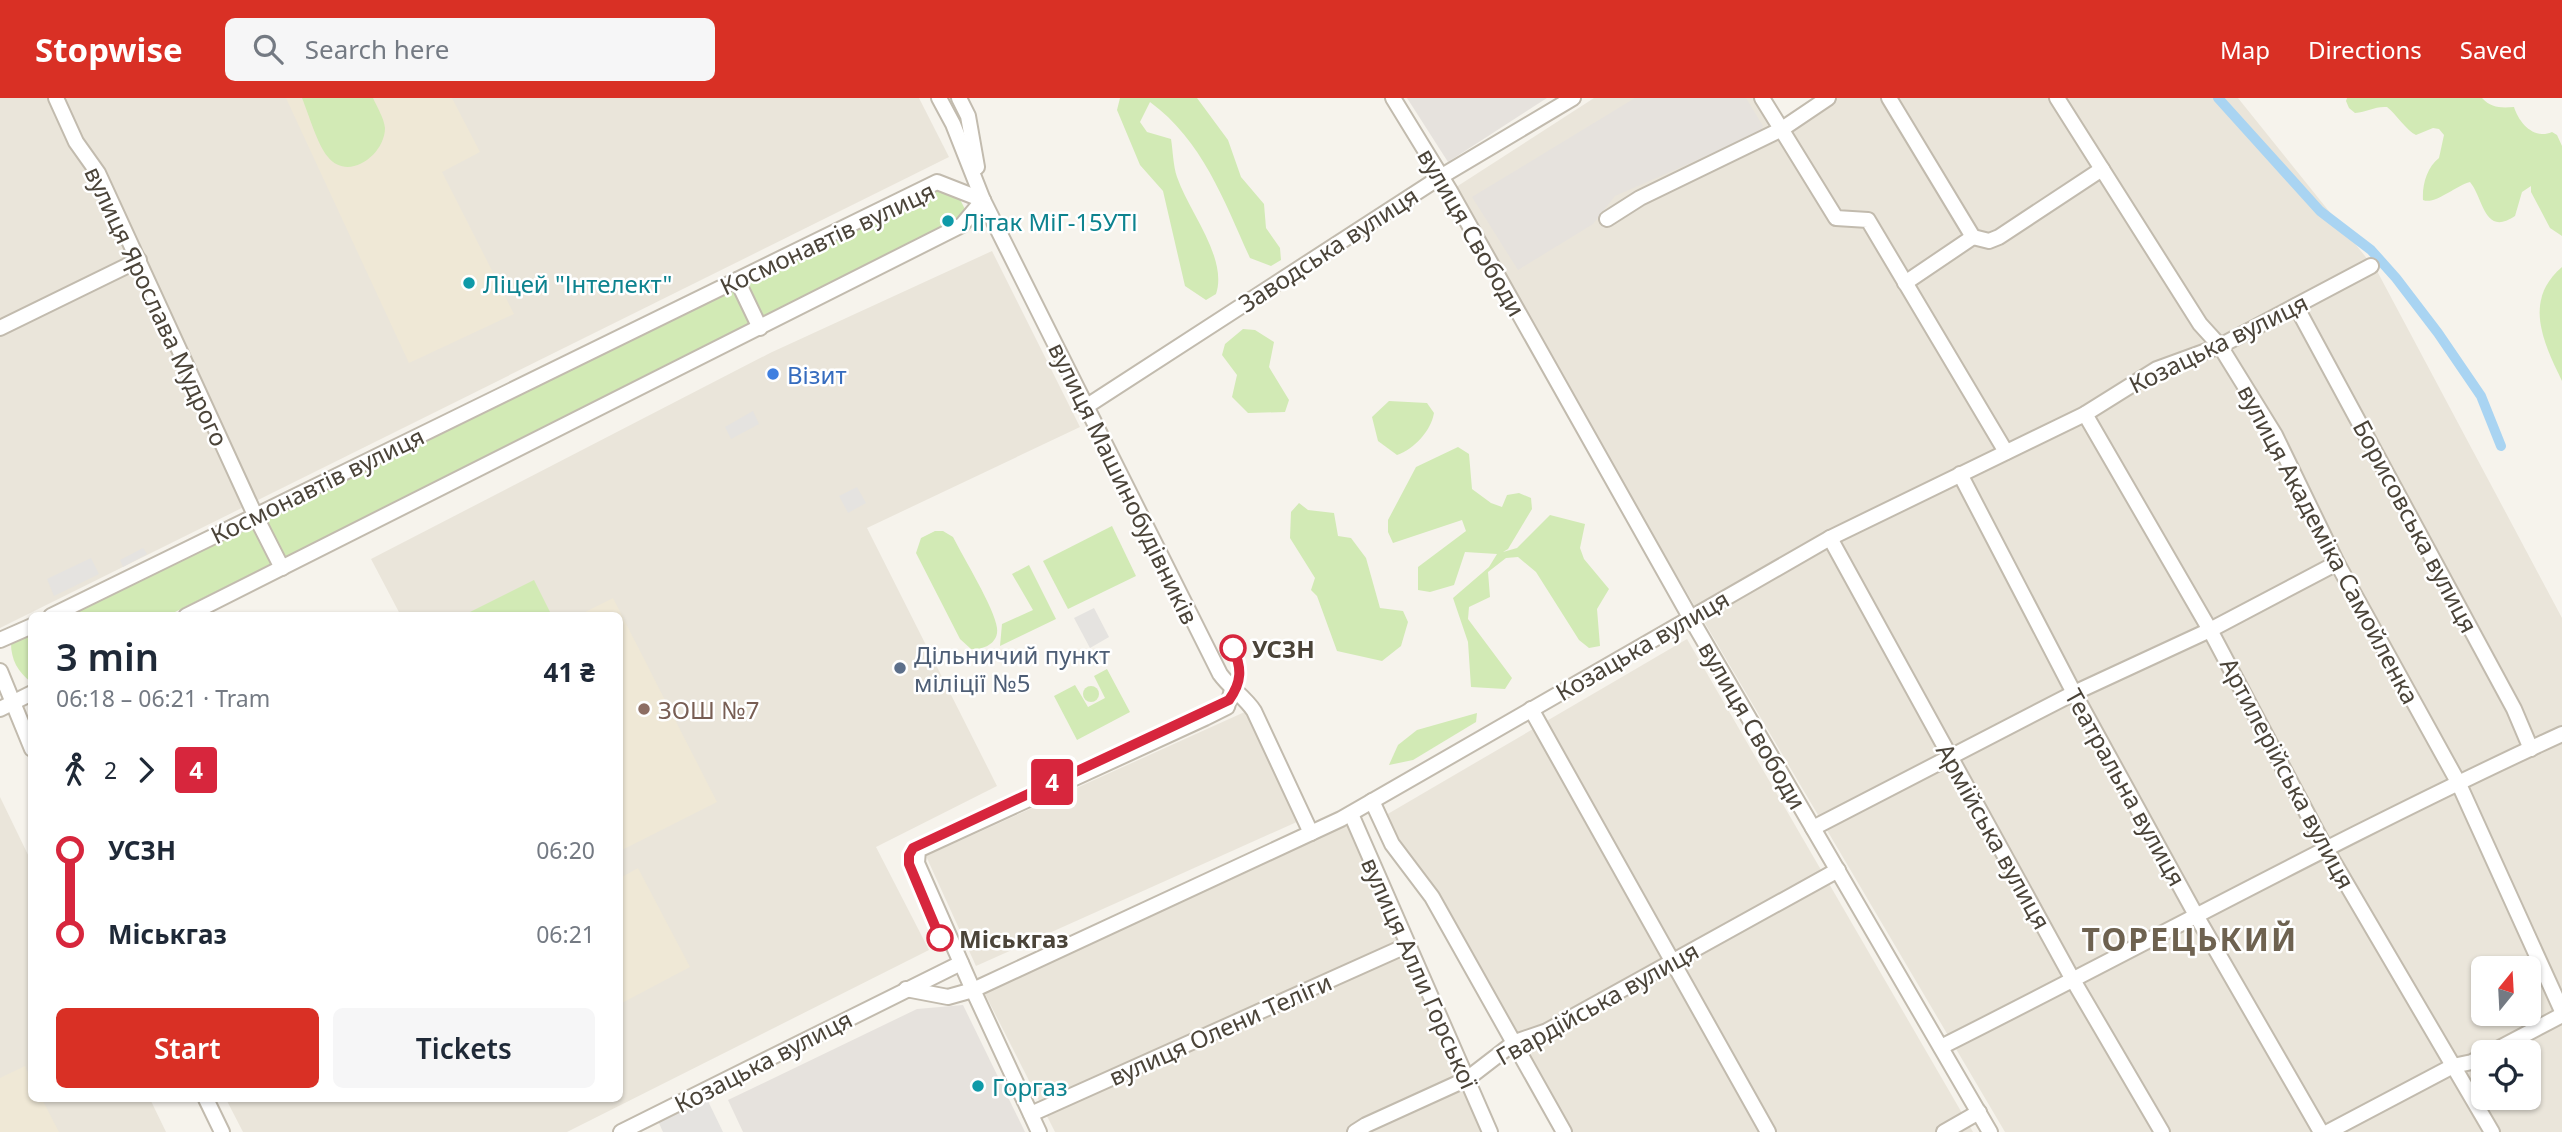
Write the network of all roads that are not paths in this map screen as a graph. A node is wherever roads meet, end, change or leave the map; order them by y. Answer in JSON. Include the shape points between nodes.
{"nodes":[{"id":1,"x":56,"y":98,"type":"edge"},
{"id":2,"x":939,"y":98,"type":"edge"},
{"id":3,"x":959,"y":98,"type":"edge"},
{"id":4,"x":1393,"y":98,"type":"edge"},
{"id":5,"x":1573,"y":98,"type":"edge"},
{"id":6,"x":1762,"y":98,"type":"edge"},
{"id":7,"x":1828,"y":98,"type":"edge"},
{"id":8,"x":1889,"y":98,"type":"edge"},
{"id":9,"x":2057,"y":98,"type":"edge"},
{"id":10,"x":1782,"y":129,"type":"junction"},
{"id":11,"x":2102,"y":169,"type":"junction"},
{"id":12,"x":1441,"y":176,"type":"junction"},
{"id":13,"x":983,"y":200,"type":"junction"},
{"id":14,"x":1607,"y":219,"type":"dead end"},
{"id":15,"x":1973,"y":237,"type":"junction"},
{"id":16,"x":139,"y":260,"type":"junction"},
{"id":17,"x":2371,"y":266,"type":"dead end"},
{"id":18,"x":737,"y":280,"type":"junction"},
{"id":19,"x":1905,"y":283,"type":"junction"},
{"id":20,"x":2296,"y":306,"type":"junction"},
{"id":21,"x":0,"y":328,"type":"edge"},
{"id":22,"x":760,"y":328,"type":"junction"},
{"id":23,"x":2220,"y":346,"type":"junction"},
{"id":24,"x":1087,"y":406,"type":"junction"},
{"id":25,"x":2085,"y":414,"type":"junction"},
{"id":26,"x":2006,"y":452,"type":"junction"},
{"id":27,"x":1960,"y":474,"type":"junction"},
{"id":28,"x":256,"y":515,"type":"junction"},
{"id":29,"x":1830,"y":538,"type":"junction"},
{"id":30,"x":2337,"y":563,"type":"junction"},
{"id":31,"x":282,"y":568,"type":"junction"},
{"id":32,"x":59,"y":612,"type":"edge"},
{"id":33,"x":194,"y":612,"type":"edge"},
{"id":34,"x":1690,"y":617,"type":"junction"},
{"id":35,"x":28,"y":628,"type":"edge"},
{"id":36,"x":2210,"y":630,"type":"junction"},
{"id":37,"x":0,"y":640,"type":"edge"},
{"id":38,"x":0,"y":671,"type":"edge"},
{"id":39,"x":1232,"y":690,"type":"junction"},
{"id":40,"x":2074,"y":693,"type":"junction"},
{"id":41,"x":28,"y":695,"type":"edge"},
{"id":42,"x":6,"y":706,"type":"edge"},
{"id":43,"x":1531,"y":709,"type":"junction"},
{"id":44,"x":2562,"y":734,"type":"edge"},
{"id":45,"x":28,"y":742,"type":"edge"},
{"id":46,"x":2531,"y":749,"type":"junction"},
{"id":47,"x":1951,"y":757,"type":"junction"},
{"id":48,"x":2458,"y":782,"type":"junction"},
{"id":49,"x":1372,"y":802,"type":"junction"},
{"id":50,"x":1351,"y":814,"type":"junction"},
{"id":51,"x":1813,"y":828,"type":"junction"},
{"id":52,"x":1311,"y":833,"type":"junction"},
{"id":53,"x":2326,"y":849,"type":"junction"},
{"id":54,"x":1838,"y":870,"type":"junction"},
{"id":55,"x":2197,"y":916,"type":"junction"},
{"id":56,"x":1408,"y":945,"type":"junction"},
{"id":57,"x":1674,"y":960,"type":"junction"},
{"id":58,"x":961,"y":963,"type":"junction"},
{"id":59,"x":2073,"y":980,"type":"junction"},
{"id":60,"x":906,"y":989,"type":"junction"},
{"id":61,"x":973,"y":990,"type":"junction"},
{"id":62,"x":2562,"y":1013,"type":"edge"},
{"id":63,"x":2514,"y":1040,"type":"edge"},
{"id":64,"x":1515,"y":1042,"type":"junction"},
{"id":65,"x":1941,"y":1047,"type":"junction"},
{"id":66,"x":2471,"y":1062,"type":"edge"},
{"id":67,"x":2453,"y":1066,"type":"junction"},
{"id":68,"x":1467,"y":1079,"type":"junction"},
{"id":69,"x":207,"y":1102,"type":"edge"},
{"id":70,"x":1979,"y":1112,"type":"junction"},
{"id":71,"x":1031,"y":1114,"type":"junction"},
{"id":72,"x":222,"y":1132,"type":"edge"},
{"id":73,"x":621,"y":1132,"type":"edge"},
{"id":74,"x":1039,"y":1132,"type":"edge"},
{"id":75,"x":1355,"y":1132,"type":"edge"},
{"id":76,"x":1490,"y":1132,"type":"edge"},
{"id":77,"x":1564,"y":1132,"type":"edge"},
{"id":78,"x":1768,"y":1132,"type":"edge"},
{"id":79,"x":1944,"y":1132,"type":"edge"},
{"id":80,"x":1990,"y":1132,"type":"edge"},
{"id":81,"x":2162,"y":1132,"type":"edge"},
{"id":82,"x":2321,"y":1132,"type":"edge"},
{"id":83,"x":2328,"y":1132,"type":"edge"},
{"id":84,"x":2492,"y":1132,"type":"edge"}],
"edges":[{"from":1,"to":16,"type":"street","name":"вулиця Ярослава Мудрого","via":[[76,142],[99,173]]},
{"from":2,"to":13,"type":"street","name":"вулиця Машинобудівників"},
{"from":3,"to":13,"type":"street","name":"вулиця Машинобудівників","via":[[968,116]]},
{"from":4,"to":12,"type":"street","name":"вулиця Свободи"},
{"from":5,"to":12,"type":"street","name":"Заводська вулиця"},
{"from":6,"to":10,"type":"street"},
{"from":7,"to":10,"type":"street"},
{"from":8,"to":15,"type":"street"},
{"from":9,"to":11,"type":"street","name":"вулиця Академіка Самойленка"},
{"from":10,"to":14,"type":"street","via":[[1640,198]]},
{"from":10,"to":19,"type":"street","via":[[1836,218],[1868,220]]},
{"from":11,"to":15,"type":"street","via":[[1999,237],[1989,241]]},
{"from":11,"to":23,"type":"street","name":"вулиця Академіка Самойленка","via":[[2200,324]]},
{"from":12,"to":24,"type":"street","name":"Заводська вулиця"},
{"from":12,"to":34,"type":"street","name":"вулиця Свободи"},
{"from":13,"to":18,"type":"street","name":"Космонавтів вулиця","via":[[937,182]]},
{"from":13,"to":22,"type":"street","name":"Космонавтів вулиця","via":[[962,225]]},
{"from":13,"to":24,"type":"street","name":"вулиця Машинобудівників"},
{"from":15,"to":19,"type":"street"},
{"from":16,"to":21,"type":"street"},
{"from":16,"to":28,"type":"street","name":"вулиця Ярослава Мудрого"},
{"from":17,"to":20,"type":"street","name":"Козацька вулиця"},
{"from":18,"to":22,"type":"street"},
{"from":18,"to":28,"type":"street","name":"Космонавтів вулиця"},
{"from":19,"to":26,"type":"street"},
{"from":20,"to":23,"type":"street","name":"Козацька вулиця"},
{"from":20,"to":46,"type":"street","name":"Борисовська вулиця","via":[[2514,709]]},
{"from":22,"to":31,"type":"street","name":"Космонавтів вулиця"},
{"from":23,"to":25,"type":"street","name":"Козацька вулиця","via":[[2157,369]]},
{"from":23,"to":30,"type":"street","name":"вулиця Академіка Самойленка","via":[[2275,435]]},
{"from":24,"to":39,"type":"street","name":"вулиця Машинобудівників","via":[[1207,650]]},
{"from":25,"to":26,"type":"street","name":"Козацька вулиця"},
{"from":25,"to":36,"type":"street","name":"Артилерійська вулиця"},
{"from":26,"to":27,"type":"street","name":"Козацька вулиця"},
{"from":27,"to":29,"type":"street","name":"Козацька вулиця"},
{"from":27,"to":40,"type":"street","name":"Театральна вулиця"},
{"from":28,"to":31,"type":"street","name":"вулиця Ярослава Мудрого"},
{"from":28,"to":32,"type":"street","name":"Космонавтів вулиця"},
{"from":29,"to":34,"type":"street","name":"Козацька вулиця"},
{"from":29,"to":47,"type":"street","name":"Армійська вулиця"},
{"from":30,"to":36,"type":"street"},
{"from":30,"to":48,"type":"street","name":"вулиця Академіка Самойленка"},
{"from":31,"to":33,"type":"street","name":"Космонавтів вулиця"},
{"from":34,"to":43,"type":"street","name":"Козацька вулиця"},
{"from":34,"to":51,"type":"street","name":"вулиця Свободи"},
{"from":35,"to":37,"type":"street"},
{"from":36,"to":40,"type":"street"},
{"from":36,"to":53,"type":"street","name":"Артилерійська вулиця"},
{"from":38,"to":42,"type":"street"},
{"from":39,"to":52,"type":"street","name":"вулиця Машинобудівників","via":[[1254,711]]},
{"from":39,"to":58,"type":"street","via":[[1227,707],[918,850],[917,863]]},
{"from":40,"to":47,"type":"street"},
{"from":40,"to":55,"type":"street","name":"Театральна вулиця"},
{"from":41,"to":42,"type":"street"},
{"from":42,"to":45,"type":"street"},
{"from":43,"to":49,"type":"street","name":"Козацька вулиця"},
{"from":43,"to":57,"type":"street"},
{"from":44,"to":46,"type":"street"},
{"from":46,"to":48,"type":"street"},
{"from":47,"to":51,"type":"street"},
{"from":47,"to":59,"type":"street","name":"Армійська вулиця"},
{"from":48,"to":53,"type":"street"},
{"from":48,"to":62,"type":"street","name":"вулиця Академіка Самойленка"},
{"from":49,"to":50,"type":"street","name":"Козацька вулиця"},
{"from":49,"to":64,"type":"street","name":"вулиця Алли Горської","via":[[1392,844],[1432,897]]},
{"from":50,"to":52,"type":"street","name":"Козацька вулиця"},
{"from":50,"to":56,"type":"street","name":"вулиця Алли Горської"},
{"from":51,"to":54,"type":"street","name":"вулиця Свободи"},
{"from":52,"to":61,"type":"street","name":"Козацька вулиця"},
{"from":53,"to":55,"type":"street"},
{"from":53,"to":67,"type":"street","name":"Артилерійська вулиця"},
{"from":54,"to":57,"type":"street","name":"Гвардійська вулиця"},
{"from":54,"to":65,"type":"street","name":"вулиця Свободи"},
{"from":55,"to":59,"type":"street"},
{"from":55,"to":82,"type":"street","name":"Театральна вулиця"},
{"from":56,"to":68,"type":"street","name":"вулиця Алли Горської"},
{"from":56,"to":71,"type":"street","name":"вулиця Олени Теліги"},
{"from":57,"to":64,"type":"street","name":"Гвардійська вулиця","via":[[1548,1031]]},
{"from":57,"to":78,"type":"street"},
{"from":58,"to":60,"type":"street","name":"Козацька вулиця"},
{"from":58,"to":61,"type":"street"},
{"from":59,"to":65,"type":"street"},
{"from":59,"to":81,"type":"street","name":"Армійська вулиця"},
{"from":60,"to":61,"type":"street","name":"Козацька вулиця","via":[[948,997]]},
{"from":60,"to":73,"type":"street","name":"Козацька вулиця"},
{"from":61,"to":71,"type":"street"},
{"from":62,"to":63,"type":"street"},
{"from":64,"to":68,"type":"street","name":"Гвардійська вулиця"},
{"from":64,"to":77,"type":"street","name":"вулиця Алли Горської"},
{"from":65,"to":70,"type":"street","name":"вулиця Свободи"},
{"from":66,"to":67,"type":"street"},
{"from":67,"to":83,"type":"street"},
{"from":67,"to":84,"type":"street","name":"Артилерійська вулиця"},
{"from":68,"to":75,"type":"street","name":"Гвардійська вулиця"},
{"from":68,"to":76,"type":"street","name":"вулиця Алли Горської"},
{"from":69,"to":72,"type":"street"},
{"from":70,"to":79,"type":"street"},
{"from":70,"to":80,"type":"street","name":"вулиця Свободи"},
{"from":71,"to":74,"type":"street"}]}
